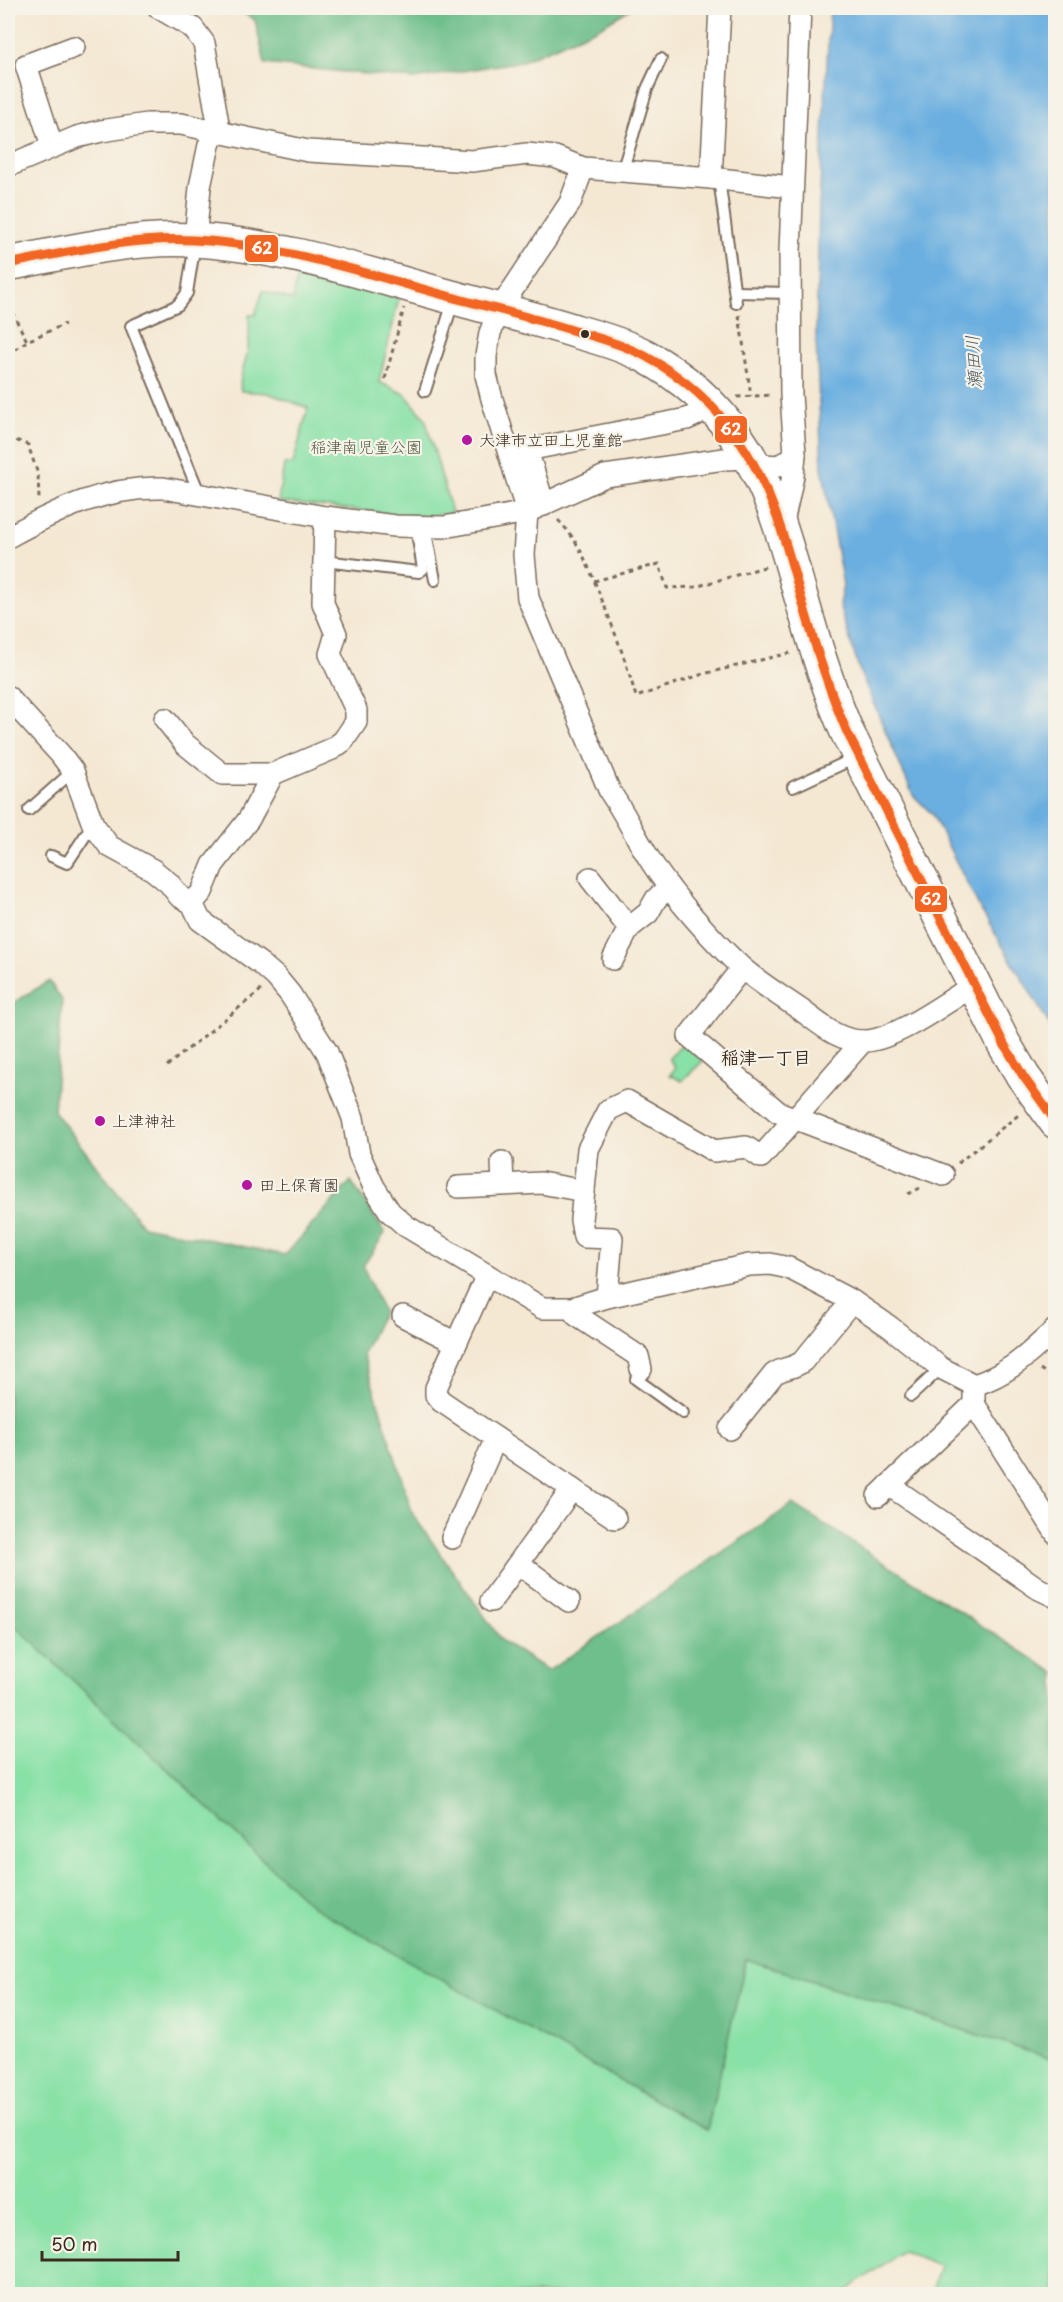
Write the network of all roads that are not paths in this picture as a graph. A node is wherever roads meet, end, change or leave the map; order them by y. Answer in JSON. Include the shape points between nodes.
{"nodes":[{"id":1,"x":159,"y":8,"type":"edge"},
{"id":2,"x":720,"y":8,"type":"edge"},
{"id":3,"x":800,"y":8,"type":"edge"},
{"id":4,"x":74,"y":47,"type":"dead end"},
{"id":5,"x":661,"y":59,"type":"dead end"},
{"id":6,"x":216,"y":132,"type":"junction"},
{"id":7,"x":52,"y":146,"type":"junction"},
{"id":8,"x":9,"y":161,"type":"edge"},
{"id":9,"x":583,"y":168,"type":"junction"},
{"id":10,"x":622,"y":172,"type":"junction"},
{"id":11,"x":715,"y":178,"type":"junction"},
{"id":12,"x":791,"y":188,"type":"junction"},
{"id":13,"x":195,"y":240,"type":"junction"},
{"id":14,"x":8,"y":264,"type":"edge"},
{"id":15,"x":790,"y":293,"type":"junction"},
{"id":16,"x":454,"y":298,"type":"junction"},
{"id":17,"x":499,"y":310,"type":"junction"},
{"id":18,"x":425,"y":391,"type":"dead end"},
{"id":19,"x":704,"y":409,"type":"junction"},
{"id":20,"x":795,"y":454,"type":"junction"},
{"id":21,"x":750,"y":458,"type":"junction"},
{"id":22,"x":200,"y":495,"type":"junction"},
{"id":23,"x":536,"y":508,"type":"junction"},
{"id":24,"x":325,"y":517,"type":"junction"},
{"id":25,"x":421,"y":527,"type":"junction"},
{"id":26,"x":782,"y":528,"type":"junction"},
{"id":27,"x":8,"y":537,"type":"edge"},
{"id":28,"x":324,"y":561,"type":"junction"},
{"id":29,"x":435,"y":580,"type":"dead end"},
{"id":30,"x":8,"y":697,"type":"edge"},
{"id":31,"x":165,"y":718,"type":"dead end"},
{"id":32,"x":859,"y":756,"type":"junction"},
{"id":33,"x":73,"y":771,"type":"junction"},
{"id":34,"x":273,"y":774,"type":"junction"},
{"id":35,"x":793,"y":787,"type":"dead end"},
{"id":36,"x":29,"y":810,"type":"dead end"},
{"id":37,"x":93,"y":824,"type":"junction"},
{"id":38,"x":51,"y":856,"type":"dead end"},
{"id":39,"x":590,"y":878,"type":"dead end"},
{"id":40,"x":669,"y":887,"type":"junction"},
{"id":41,"x":192,"y":903,"type":"junction"},
{"id":42,"x":629,"y":928,"type":"junction"},
{"id":43,"x":613,"y":959,"type":"dead end"},
{"id":44,"x":742,"y":968,"type":"junction"},
{"id":45,"x":974,"y":985,"type":"junction"},
{"id":46,"x":863,"y":1041,"type":"junction"},
{"id":47,"x":1047,"y":1111,"type":"edge"},
{"id":48,"x":796,"y":1118,"type":"junction"},
{"id":49,"x":502,"y":1162,"type":"dead end"},
{"id":50,"x":944,"y":1175,"type":"road end"},
{"id":51,"x":503,"y":1185,"type":"junction"},
{"id":52,"x":458,"y":1187,"type":"dead end"},
{"id":53,"x":584,"y":1191,"type":"junction"},
{"id":54,"x":487,"y":1275,"type":"junction"},
{"id":55,"x":607,"y":1297,"type":"junction"},
{"id":56,"x":852,"y":1302,"type":"junction"},
{"id":57,"x":572,"y":1308,"type":"junction"},
{"id":58,"x":403,"y":1316,"type":"dead end"},
{"id":59,"x":1056,"y":1329,"type":"edge"},
{"id":60,"x":456,"y":1343,"type":"junction"},
{"id":61,"x":941,"y":1368,"type":"junction"},
{"id":62,"x":641,"y":1369,"type":"joint"},
{"id":63,"x":974,"y":1394,"type":"junction"},
{"id":64,"x":911,"y":1396,"type":"dead end"},
{"id":65,"x":683,"y":1413,"type":"dead end"},
{"id":66,"x":730,"y":1429,"type":"dead end"},
{"id":67,"x":496,"y":1438,"type":"junction"},
{"id":68,"x":572,"y":1489,"type":"junction"},
{"id":69,"x":615,"y":1518,"type":"dead end"},
{"id":70,"x":1056,"y":1533,"type":"edge"},
{"id":71,"x":452,"y":1538,"type":"dead end"},
{"id":72,"x":519,"y":1564,"type":"junction"},
{"id":73,"x":1056,"y":1597,"type":"edge"},
{"id":74,"x":491,"y":1600,"type":"dead end"},
{"id":75,"x":569,"y":1601,"type":"dead end"}],
"edges":[{"from":1,"to":6,"type":"street","via":[[193,28],[204,43],[218,123]]},
{"from":2,"to":11,"type":"street"},
{"from":3,"to":12,"type":"street"},
{"from":4,"to":7,"type":"street","via":[[26,65]]},
{"from":5,"to":10,"type":"lane","via":[[647,89]]},
{"from":6,"to":7,"type":"street","via":[[181,124],[147,124],[101,131]]},
{"from":6,"to":9,"type":"street","via":[[308,151],[472,160],[527,154],[555,157]]},
{"from":6,"to":13,"type":"street","via":[[209,145],[200,187]]},
{"from":7,"to":8,"type":"street"},
{"from":9,"to":10,"type":"street"},
{"from":9,"to":17,"type":"street","via":[[570,203]]},
{"from":10,"to":11,"type":"street"},
{"from":11,"to":12,"type":"street"},
{"from":11,"to":15,"type":"lane","via":[[735,297]]},
{"from":12,"to":15,"type":"street"},
{"from":13,"to":14,"type":"main road","via":[[125,243]]},
{"from":13,"to":16,"type":"main road","via":[[313,260]]},
{"from":13,"to":22,"type":"lane","via":[[183,299],[178,305],[131,326]]},
{"from":15,"to":20,"type":"street"},
{"from":16,"to":17,"type":"main road"},
{"from":16,"to":18,"type":"lane"},
{"from":17,"to":19,"type":"main road","via":[[642,354],[674,372]]},
{"from":17,"to":23,"type":"street","via":[[490,333],[486,375]]},
{"from":19,"to":21,"type":"main road","via":[[738,439]]},
{"from":19,"to":23,"type":"street","via":[[687,418],[527,450]]},
{"from":20,"to":21,"type":"street","via":[[777,466]]},
{"from":20,"to":26,"type":"street"},
{"from":21,"to":23,"type":"street","via":[[605,476]]},
{"from":21,"to":26,"type":"main road"},
{"from":22,"to":24,"type":"street"},
{"from":22,"to":27,"type":"street","via":[[163,488],[112,491]]},
{"from":23,"to":25,"type":"street","via":[[444,527]]},
{"from":23,"to":40,"type":"street","via":[[524,555],[528,598],[610,792]]},
{"from":24,"to":25,"type":"street"},
{"from":24,"to":28,"type":"street"},
{"from":25,"to":28,"type":"lane","via":[[423,569],[419,572]]},
{"from":25,"to":29,"type":"lane"},
{"from":26,"to":32,"type":"main road","via":[[834,702]]},
{"from":28,"to":34,"type":"street","via":[[323,603],[336,634],[330,654],[356,710],[356,722],[343,741],[332,748]]},
{"from":30,"to":33,"type":"street"},
{"from":31,"to":34,"type":"street","via":[[185,744],[222,774]]},
{"from":32,"to":35,"type":"lane"},
{"from":32,"to":45,"type":"main road"},
{"from":33,"to":36,"type":"lane"},
{"from":33,"to":37,"type":"street"},
{"from":34,"to":41,"type":"street","via":[[249,819],[213,865],[202,892]]},
{"from":37,"to":38,"type":"lane","via":[[67,863]]},
{"from":37,"to":41,"type":"street","via":[[109,846],[153,870],[179,897]]},
{"from":39,"to":42,"type":"street"},
{"from":40,"to":42,"type":"street","via":[[648,913]]},
{"from":40,"to":44,"type":"street"},
{"from":41,"to":54,"type":"street","via":[[200,920],[276,977],[290,994],[327,1052],[353,1118],[359,1154],[390,1212],[406,1226]]},
{"from":42,"to":43,"type":"street"},
{"from":44,"to":46,"type":"street","via":[[837,1036]]},
{"from":44,"to":48,"type":"street","via":[[690,1036],[778,1112]]},
{"from":45,"to":46,"type":"street","via":[[894,1033]]},
{"from":45,"to":47,"type":"main road","via":[[1004,1044]]},
{"from":46,"to":48,"type":"street"},
{"from":48,"to":50,"type":"street"},
{"from":48,"to":53,"type":"street","via":[[761,1157],[746,1147],[714,1151],[627,1101],[608,1110],[588,1149]]},
{"from":49,"to":51,"type":"street"},
{"from":51,"to":52,"type":"street"},
{"from":51,"to":53,"type":"street","via":[[541,1183]]},
{"from":53,"to":55,"type":"street","via":[[580,1220],[584,1237],[612,1238]]},
{"from":54,"to":57,"type":"street","via":[[542,1308]]},
{"from":54,"to":60,"type":"street"},
{"from":55,"to":56,"type":"street","via":[[749,1265],[770,1264],[789,1268]]},
{"from":55,"to":57,"type":"street"},
{"from":56,"to":61,"type":"street"},
{"from":56,"to":66,"type":"street","via":[[797,1367],[774,1374]]},
{"from":57,"to":62,"type":"street","via":[[576,1315],[638,1356]]},
{"from":58,"to":60,"type":"street"},
{"from":59,"to":63,"type":"street"},
{"from":60,"to":67,"type":"street","via":[[436,1395]]},
{"from":61,"to":63,"type":"street"},
{"from":61,"to":64,"type":"lane"},
{"from":62,"to":65,"type":"lane","via":[[636,1379]]},
{"from":63,"to":70,"type":"street"},
{"from":63,"to":73,"type":"street","via":[[883,1490]]},
{"from":67,"to":68,"type":"street"},
{"from":67,"to":71,"type":"street"},
{"from":68,"to":69,"type":"street"},
{"from":68,"to":72,"type":"street"},
{"from":72,"to":74,"type":"street"},
{"from":72,"to":75,"type":"street"}]}
